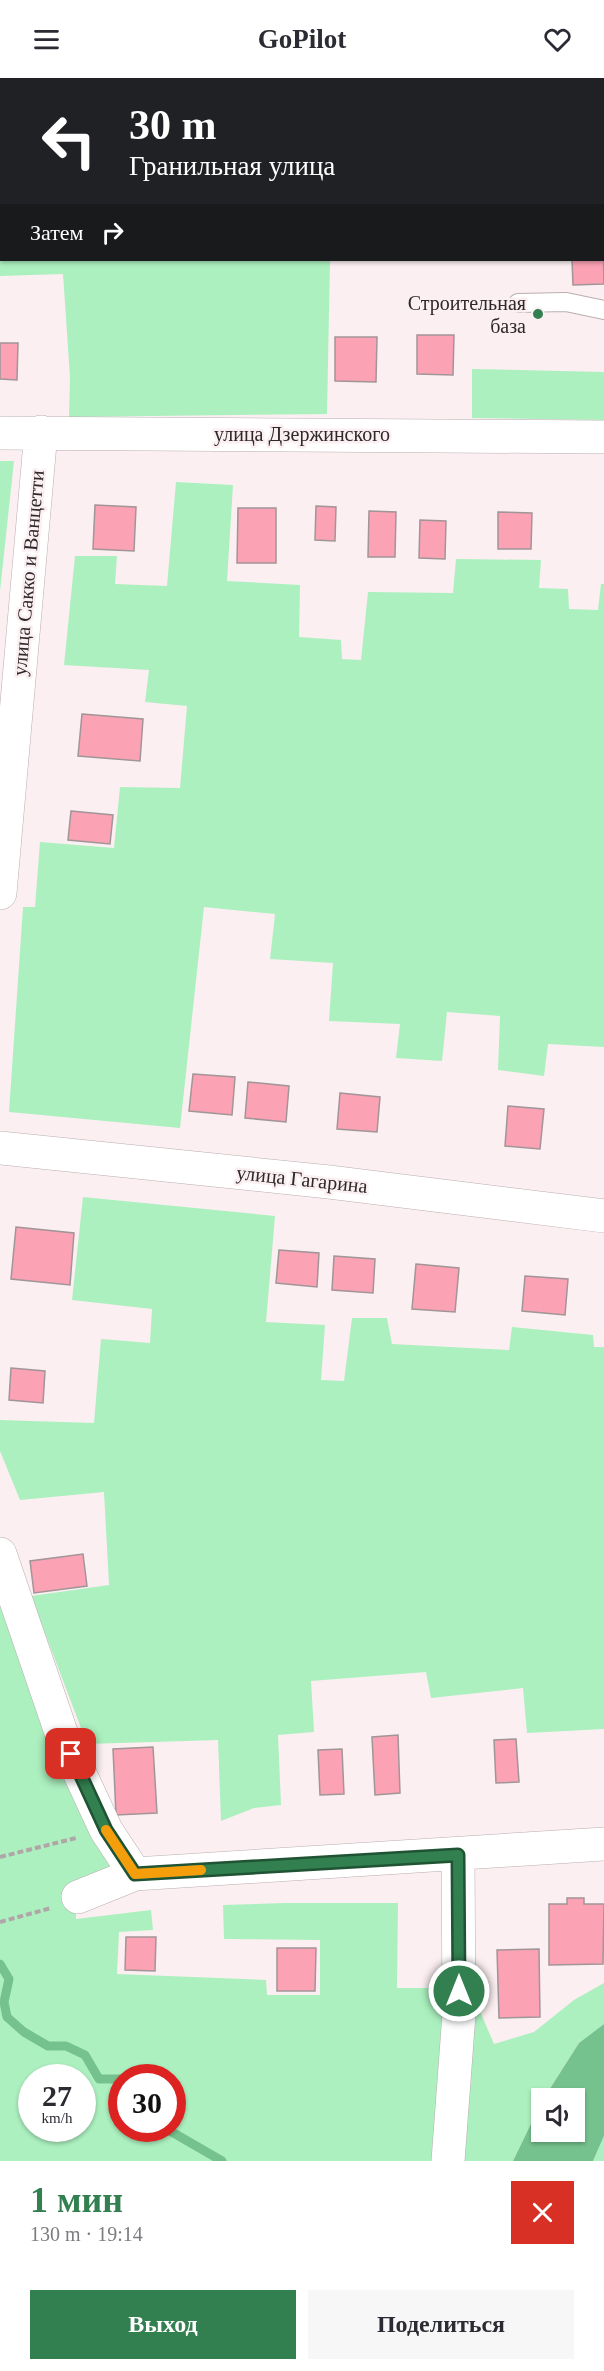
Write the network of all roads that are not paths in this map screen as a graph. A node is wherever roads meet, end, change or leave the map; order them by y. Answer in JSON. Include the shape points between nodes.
{"nodes":[{"id":1,"x":518,"y":303,"type":"dead end"},
{"id":2,"x":604,"y":310,"type":"edge"},
{"id":3,"x":40,"y":432,"type":"junction"},
{"id":4,"x":0,"y":433,"type":"edge"},
{"id":5,"x":604,"y":436,"type":"edge"},
{"id":6,"x":0,"y":893,"type":"edge"},
{"id":7,"x":0,"y":1148,"type":"edge"},
{"id":8,"x":604,"y":1216,"type":"edge"},
{"id":9,"x":0,"y":1554,"type":"edge"},
{"id":10,"x":604,"y":1844,"type":"edge"},
{"id":11,"x":458,"y":1855,"type":"junction"},
{"id":12,"x":135,"y":1874,"type":"junction"},
{"id":13,"x":78,"y":1897,"type":"dead end"},
{"id":14,"x":447,"y":2161,"type":"edge"}],
"edges":[{"from":1,"to":2,"type":"lane","via":[[566,302]]},
{"from":3,"to":4,"type":"street","name":"улица Дзержинского"},
{"from":3,"to":5,"type":"street","name":"улица Дзержинского"},
{"from":3,"to":6,"type":"street","name":"улица Сакко и Ванцетти"},
{"from":7,"to":8,"type":"street","name":"улица Гагарина","via":[[329,1182]]},
{"from":9,"to":12,"type":"street","via":[[62,1735],[106,1830]]},
{"from":10,"to":11,"type":"street"},
{"from":11,"to":12,"type":"street"},
{"from":11,"to":14,"type":"street","via":[[459,2014]]},
{"from":12,"to":13,"type":"street"}]}
